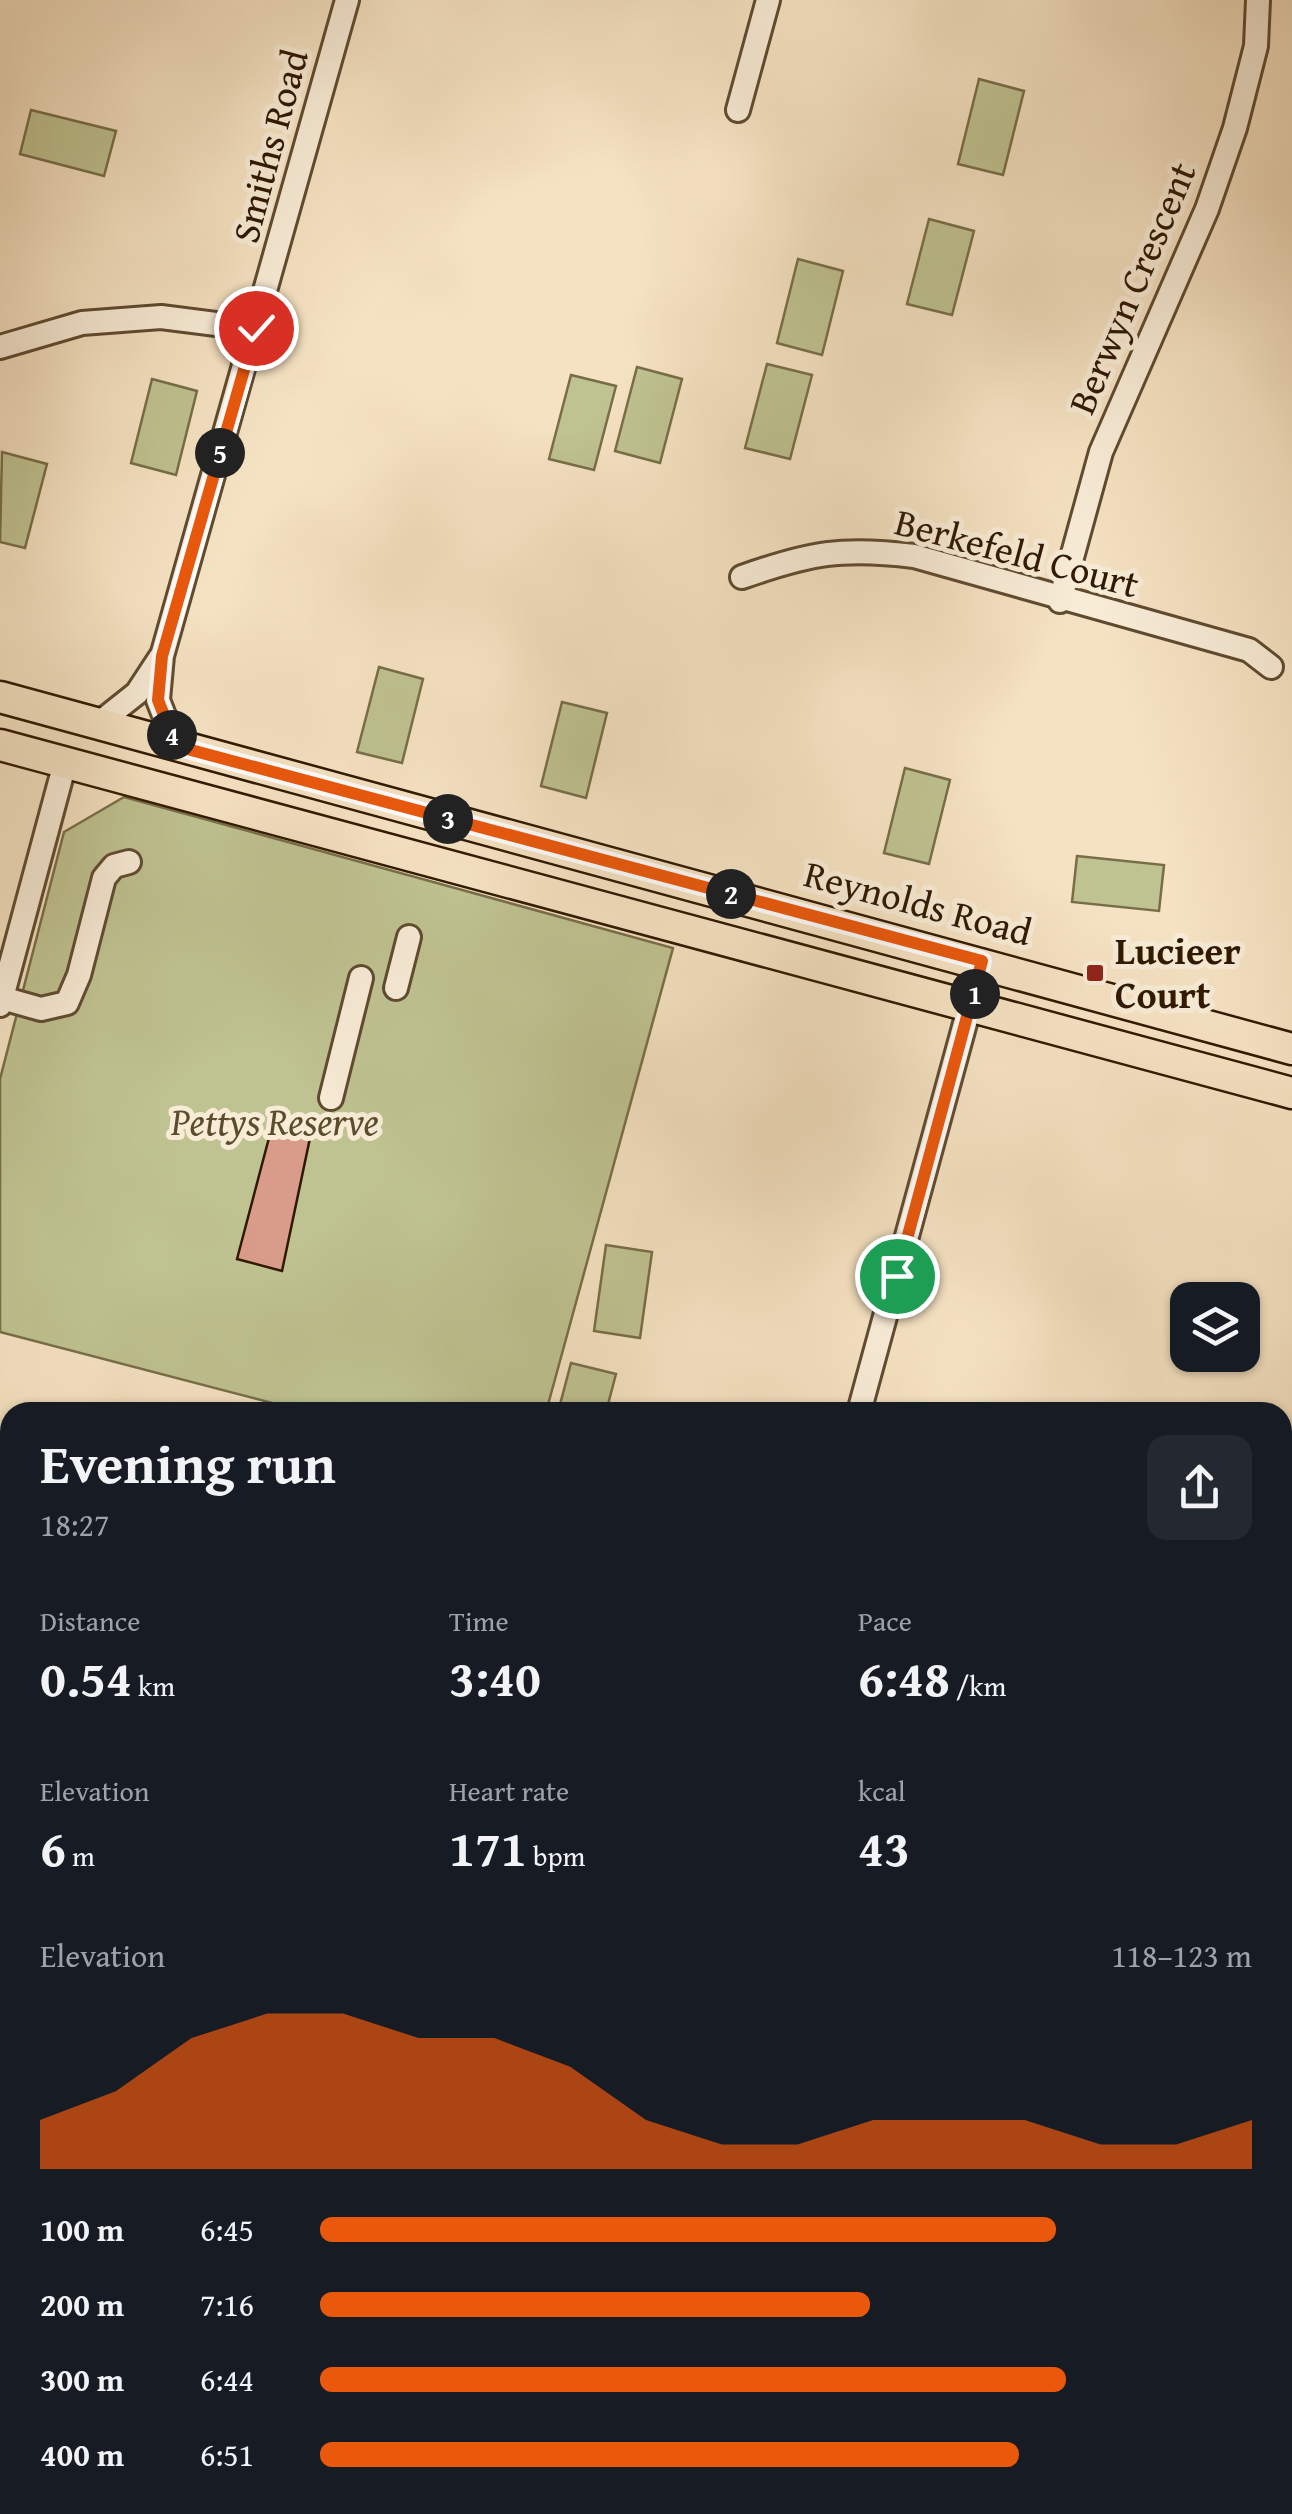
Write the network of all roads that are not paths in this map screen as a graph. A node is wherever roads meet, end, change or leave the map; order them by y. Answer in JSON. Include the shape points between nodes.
{"nodes":[{"id":1,"x":347,"y":0,"type":"edge"},
{"id":2,"x":768,"y":0,"type":"edge"},
{"id":3,"x":1258,"y":0,"type":"edge"},
{"id":4,"x":738,"y":110,"type":"dead end"},
{"id":5,"x":256,"y":328,"type":"junction"},
{"id":6,"x":0,"y":347,"type":"edge"},
{"id":7,"x":742,"y":577,"type":"dead end"},
{"id":8,"x":1060,"y":601,"type":"junction"},
{"id":9,"x":162,"y":656,"type":"junction"},
{"id":10,"x":1271,"y":667,"type":"dead end"},
{"id":11,"x":0,"y":697,"type":"edge"},
{"id":12,"x":88,"y":721,"type":"junction"},
{"id":13,"x":0,"y":745,"type":"edge"},
{"id":14,"x":176,"y":746,"type":"junction"},
{"id":15,"x":65,"y":763,"type":"junction"},
{"id":16,"x":129,"y":862,"type":"dead end"},
{"id":17,"x":409,"y":937,"type":"dead end"},
{"id":18,"x":982,"y":961,"type":"junction"},
{"id":19,"x":362,"y":978,"type":"dead end"},
{"id":20,"x":396,"y":988,"type":"dead end"},
{"id":21,"x":1,"y":1002,"type":"edge"},
{"id":22,"x":972,"y":1004,"type":"junction"},
{"id":23,"x":1292,"y":1049,"type":"edge"},
{"id":24,"x":1292,"y":1093,"type":"edge"},
{"id":25,"x":331,"y":1098,"type":"dead end"},
{"id":26,"x":862,"y":1402,"type":"edge"}],
"edges":[{"from":1,"to":5,"type":"street","name":"Smiths Road"},
{"from":2,"to":4,"type":"street"},
{"from":3,"to":8,"type":"street","name":"Berwyn Crescent","via":[[1256,46],[1235,128],[1207,209],[1101,452]]},
{"from":5,"to":6,"type":"street","via":[[162,317],[82,323]]},
{"from":5,"to":9,"type":"street","name":"Smiths Road"},
{"from":7,"to":8,"type":"street","name":"Berkefeld Court","via":[[807,554],[861,550],[914,556]]},
{"from":8,"to":10,"type":"street","name":"Berkefeld Court","via":[[1249,650]]},
{"from":9,"to":12,"type":"street","name":"Smiths Road","via":[[137,693]]},
{"from":9,"to":14,"type":"street","name":"Smiths Road","via":[[158,700]]},
{"from":11,"to":12,"type":"main road","name":"Reynolds Road"},
{"from":12,"to":14,"type":"main road","name":"Reynolds Road"},
{"from":12,"to":15,"type":"main road"},
{"from":13,"to":15,"type":"main road"},
{"from":14,"to":18,"type":"main road","name":"Reynolds Road"},
{"from":15,"to":21,"type":"street"},
{"from":15,"to":22,"type":"main road"},
{"from":16,"to":21,"type":"street","via":[[104,878],[80,975],[66,1003],[42,1009]]},
{"from":17,"to":20,"type":"street"},
{"from":18,"to":22,"type":"street"},
{"from":18,"to":23,"type":"main road","name":"Reynolds Road"},
{"from":19,"to":25,"type":"street"},
{"from":22,"to":24,"type":"main road"},
{"from":22,"to":26,"type":"street"}]}
